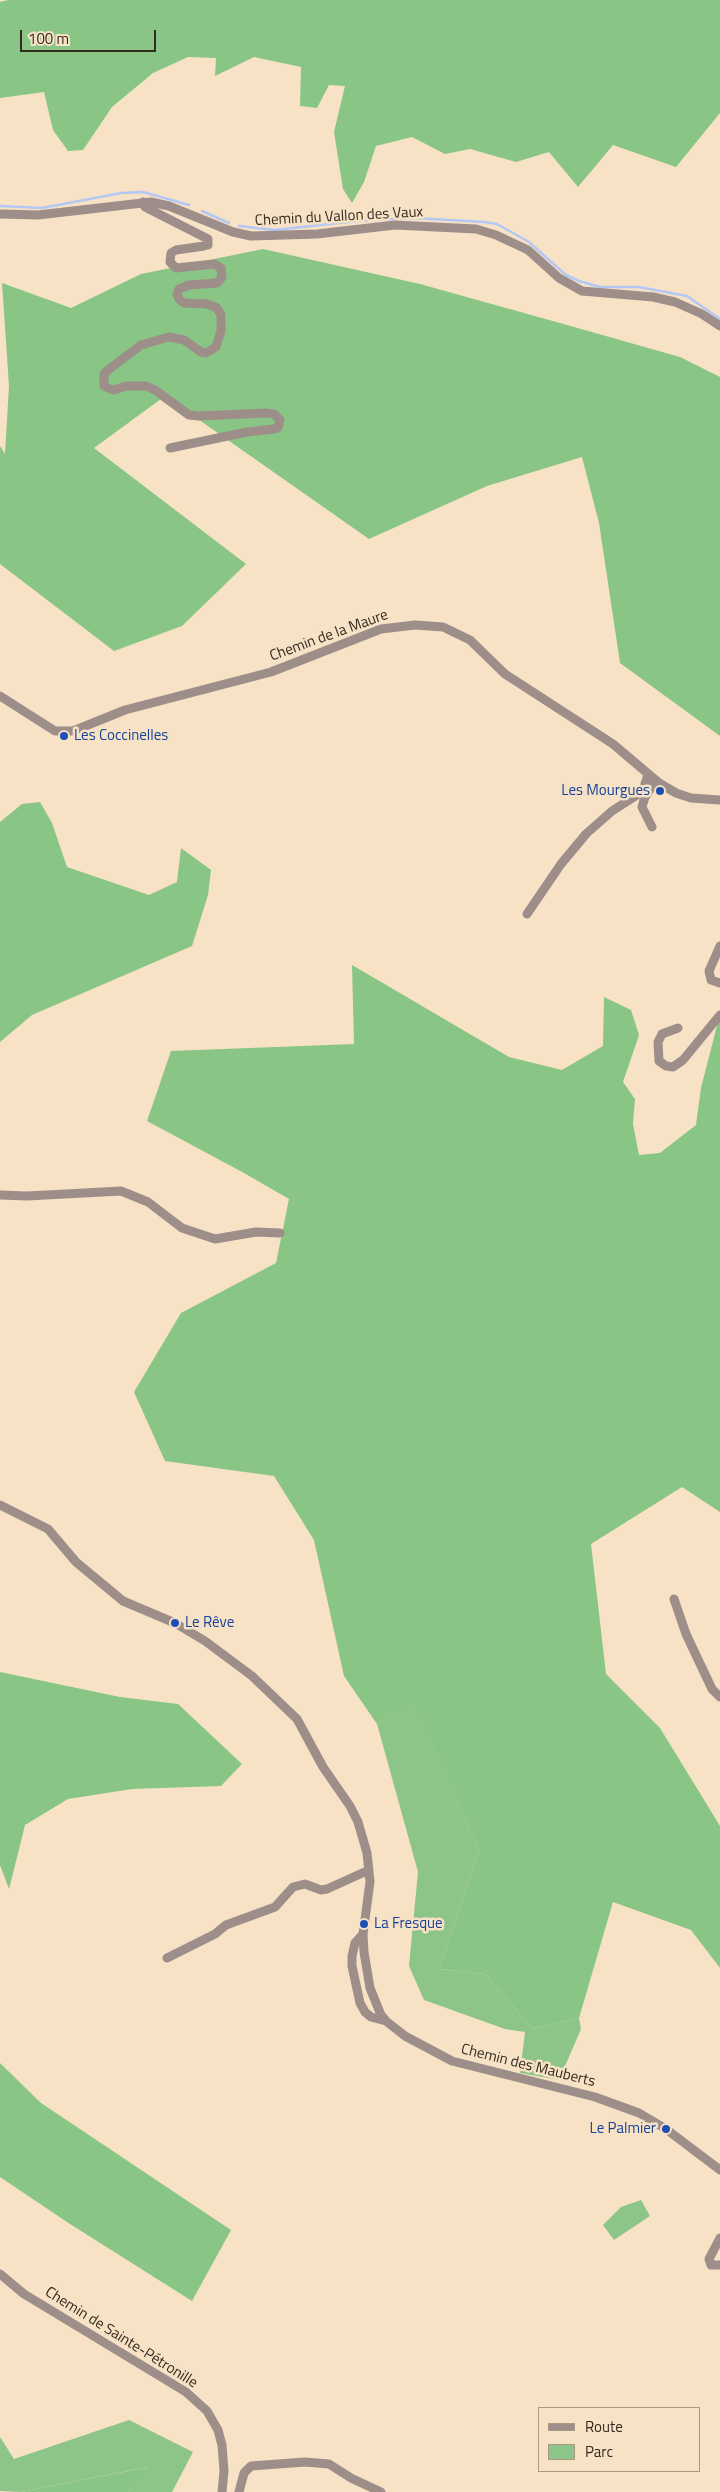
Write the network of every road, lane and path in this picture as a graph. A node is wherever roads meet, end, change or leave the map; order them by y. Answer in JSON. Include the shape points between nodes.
{"nodes":[{"id":1,"x":143,"y":202,"type":"junction"},
{"id":2,"x":0,"y":214,"type":"edge"},
{"id":3,"x":720,"y":326,"type":"edge"},
{"id":4,"x":170,"y":448,"type":"dead end"},
{"id":5,"x":0,"y":696,"type":"edge"},
{"id":6,"x":652,"y":778,"type":"junction"},
{"id":7,"x":720,"y":800,"type":"edge"},
{"id":8,"x":652,"y":827,"type":"dead end"},
{"id":9,"x":527,"y":914,"type":"dead end"},
{"id":10,"x":720,"y":946,"type":"edge"},
{"id":11,"x":720,"y":982,"type":"edge"},
{"id":12,"x":720,"y":1015,"type":"edge"},
{"id":13,"x":678,"y":1028,"type":"dead end"},
{"id":14,"x":0,"y":1195,"type":"edge"},
{"id":15,"x":280,"y":1233,"type":"dead end"},
{"id":16,"x":0,"y":1505,"type":"edge"},
{"id":17,"x":674,"y":1598,"type":"dead end"},
{"id":18,"x":720,"y":1697,"type":"edge"},
{"id":19,"x":369,"y":1870,"type":"junction"},
{"id":20,"x":363,"y":1934,"type":"junction"},
{"id":21,"x":166,"y":1958,"type":"dead end"},
{"id":22,"x":386,"y":2021,"type":"junction"},
{"id":23,"x":720,"y":2170,"type":"edge"},
{"id":24,"x":720,"y":2238,"type":"edge"},
{"id":25,"x":720,"y":2265,"type":"edge"},
{"id":26,"x":0,"y":2274,"type":"edge"},
{"id":27,"x":222,"y":2492,"type":"edge"},
{"id":28,"x":240,"y":2492,"type":"edge"},
{"id":29,"x":381,"y":2492,"type":"edge"}],
"edges":[{"from":1,"to":2,"type":"street","name":"Chemin du Vallon des Vaux","via":[[38,215]]},
{"from":1,"to":3,"type":"street","name":"Chemin du Vallon des Vaux","via":[[169,206],[251,236],[317,234],[395,225],[476,229],[528,250],[559,278],[582,291],[675,302]]},
{"from":1,"to":4,"type":"street","via":[[145,207],[208,239],[208,245],[171,252],[170,262],[176,268],[214,264],[221,268],[222,277],[217,283],[189,285],[179,289],[177,294],[184,303],[217,308],[222,315],[221,330],[216,348],[206,353],[184,340],[169,338],[141,345],[104,374],[104,386],[113,390],[146,386],[189,415],[266,413],[274,414],[280,420],[278,428]]},
{"from":5,"to":6,"type":"street","name":"Chemin de la Maure","via":[[55,731],[73,731],[124,710],[271,672],[381,629],[429,625],[449,628],[470,640],[505,674],[613,744]]},
{"from":6,"to":7,"type":"street","name":"Chemin de la Maure","via":[[691,798]]},
{"from":6,"to":8,"type":"street","via":[[642,807]]},
{"from":6,"to":9,"type":"street","via":[[637,795],[612,810],[586,834]]},
{"from":10,"to":11,"type":"street","via":[[709,972],[711,980]]},
{"from":12,"to":13,"type":"street","via":[[683,1060],[673,1067],[666,1066],[658,1061],[658,1042],[662,1034]]},
{"from":14,"to":15,"type":"street","via":[[121,1191],[148,1202],[182,1228],[215,1239],[256,1232]]},
{"from":16,"to":19,"type":"street","name":"Chemin des Mauberts","via":[[48,1529],[76,1562],[115,1595],[205,1640],[286,1706],[307,1733],[323,1767],[350,1806],[358,1822]]},
{"from":17,"to":18,"type":"street","via":[[686,1634],[712,1689]]},
{"from":19,"to":20,"type":"street","name":"Chemin des Mauberts"},
{"from":19,"to":21,"type":"street","via":[[327,1889],[305,1884],[293,1886],[275,1907],[226,1925],[215,1934]]},
{"from":20,"to":22,"type":"street","name":"Chemin des Mauberts","via":[[370,1988]]},
{"from":20,"to":22,"type":"street","via":[[355,1944],[352,1956],[360,2002],[371,2017]]},
{"from":22,"to":23,"type":"street","name":"Chemin des Mauberts","via":[[411,2039],[461,2064],[595,2097],[639,2113]]},
{"from":24,"to":25,"type":"street","via":[[709,2259],[711,2265]]},
{"from":26,"to":27,"type":"street","name":"Chemin de Sainte-Pétronille","via":[[24,2294],[186,2392],[201,2405],[218,2430],[222,2445]]},
{"from":28,"to":29,"type":"street","via":[[244,2473],[251,2466],[317,2462],[337,2468]]}]}
